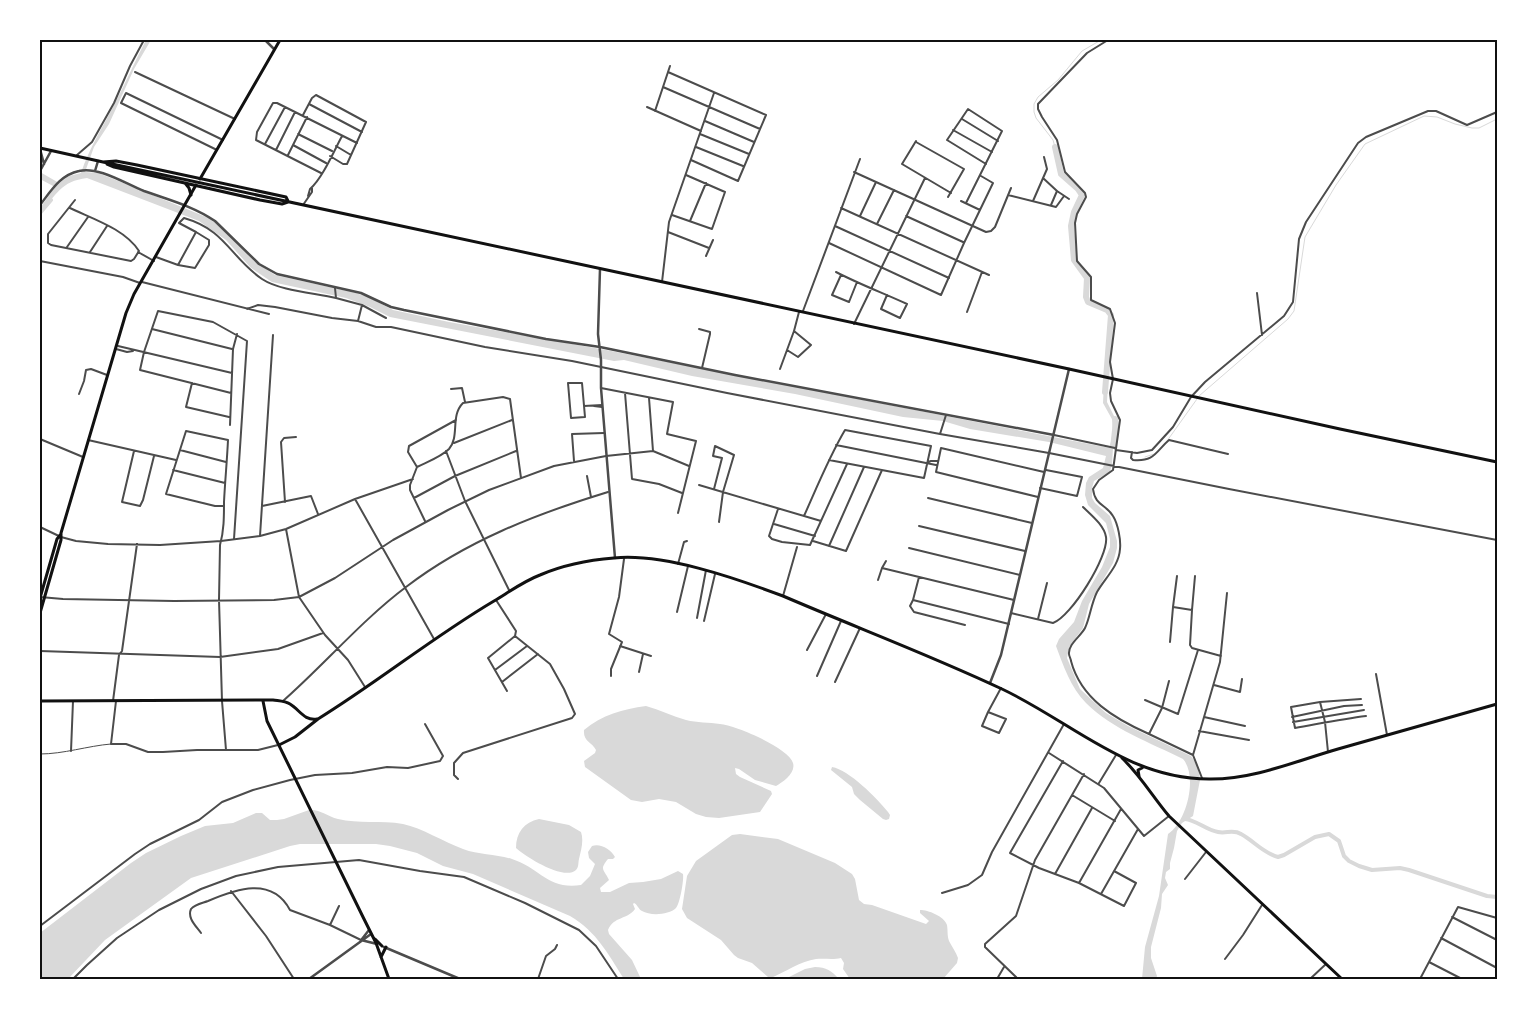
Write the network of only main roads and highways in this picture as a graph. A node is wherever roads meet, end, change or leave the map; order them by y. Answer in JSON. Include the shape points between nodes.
{"nodes":[{"id":1,"x":280,"y":40,"type":"edge"},
{"id":2,"x":40,"y":149,"type":"edge"},
{"id":3,"x":103,"y":162,"type":"junction"},
{"id":4,"x":200,"y":179,"type":"junction"},
{"id":5,"x":184,"y":183,"type":"junction"},
{"id":6,"x":196,"y":185,"type":"junction"},
{"id":7,"x":191,"y":195,"type":"junction"},
{"id":8,"x":289,"y":202,"type":"junction"},
{"id":9,"x":1497,"y":462,"type":"edge"},
{"id":10,"x":41,"y":597,"type":"edge"},
{"id":11,"x":40,"y":613,"type":"edge"},
{"id":12,"x":262,"y":701,"type":"junction"},
{"id":13,"x":40,"y":702,"type":"edge"},
{"id":14,"x":1497,"y":704,"type":"edge"},
{"id":15,"x":318,"y":719,"type":"junction"},
{"id":16,"x":279,"y":745,"type":"junction"},
{"id":17,"x":1122,"y":758,"type":"junction"},
{"id":18,"x":1145,"y":769,"type":"junction"},
{"id":19,"x":1139,"y":776,"type":"junction"},
{"id":20,"x":372,"y":936,"type":"junction"},
{"id":21,"x":381,"y":957,"type":"junction"},
{"id":22,"x":389,"y":979,"type":"edge"},
{"id":23,"x":1342,"y":979,"type":"edge"}],
"edges":[{"from":1,"to":4,"type":"main road"},
{"from":2,"to":3,"type":"main road"},
{"from":3,"to":4,"type":"main road","via":[[116,161]]},
{"from":3,"to":5,"type":"main road"},
{"from":3,"to":8,"type":"main road"},
{"from":4,"to":8,"type":"main road","via":[[286,198]]},
{"from":5,"to":6,"type":"main road"},
{"from":5,"to":7,"type":"main road"},
{"from":6,"to":7,"type":"main road"},
{"from":6,"to":8,"type":"main road","via":[[282,204]]},
{"from":7,"to":10,"type":"main road","via":[[126,313]]},
{"from":8,"to":9,"type":"main road"},
{"from":10,"to":11,"type":"main road"},
{"from":12,"to":13,"type":"main road"},
{"from":12,"to":15,"type":"main road","via":[[283,701],[306,718]]},
{"from":12,"to":16,"type":"main road","via":[[267,721]]},
{"from":14,"to":18,"type":"main road","via":[[1240,777],[1188,778]]},
{"from":15,"to":16,"type":"main road"},
{"from":15,"to":17,"type":"main road","via":[[434,639],[539,575],[582,563],[625,558],[660,560],[706,570],[782,596],[1001,688]]},
{"from":16,"to":20,"type":"main road"},
{"from":17,"to":18,"type":"main road"},
{"from":17,"to":19,"type":"main road"},
{"from":18,"to":19,"type":"main road","via":[[1138,770]]},
{"from":19,"to":23,"type":"main road","via":[[1170,816]]},
{"from":20,"to":21,"type":"main road"},
{"from":20,"to":21,"type":"main road","via":[[384,946]]},
{"from":21,"to":22,"type":"main road"}]}
